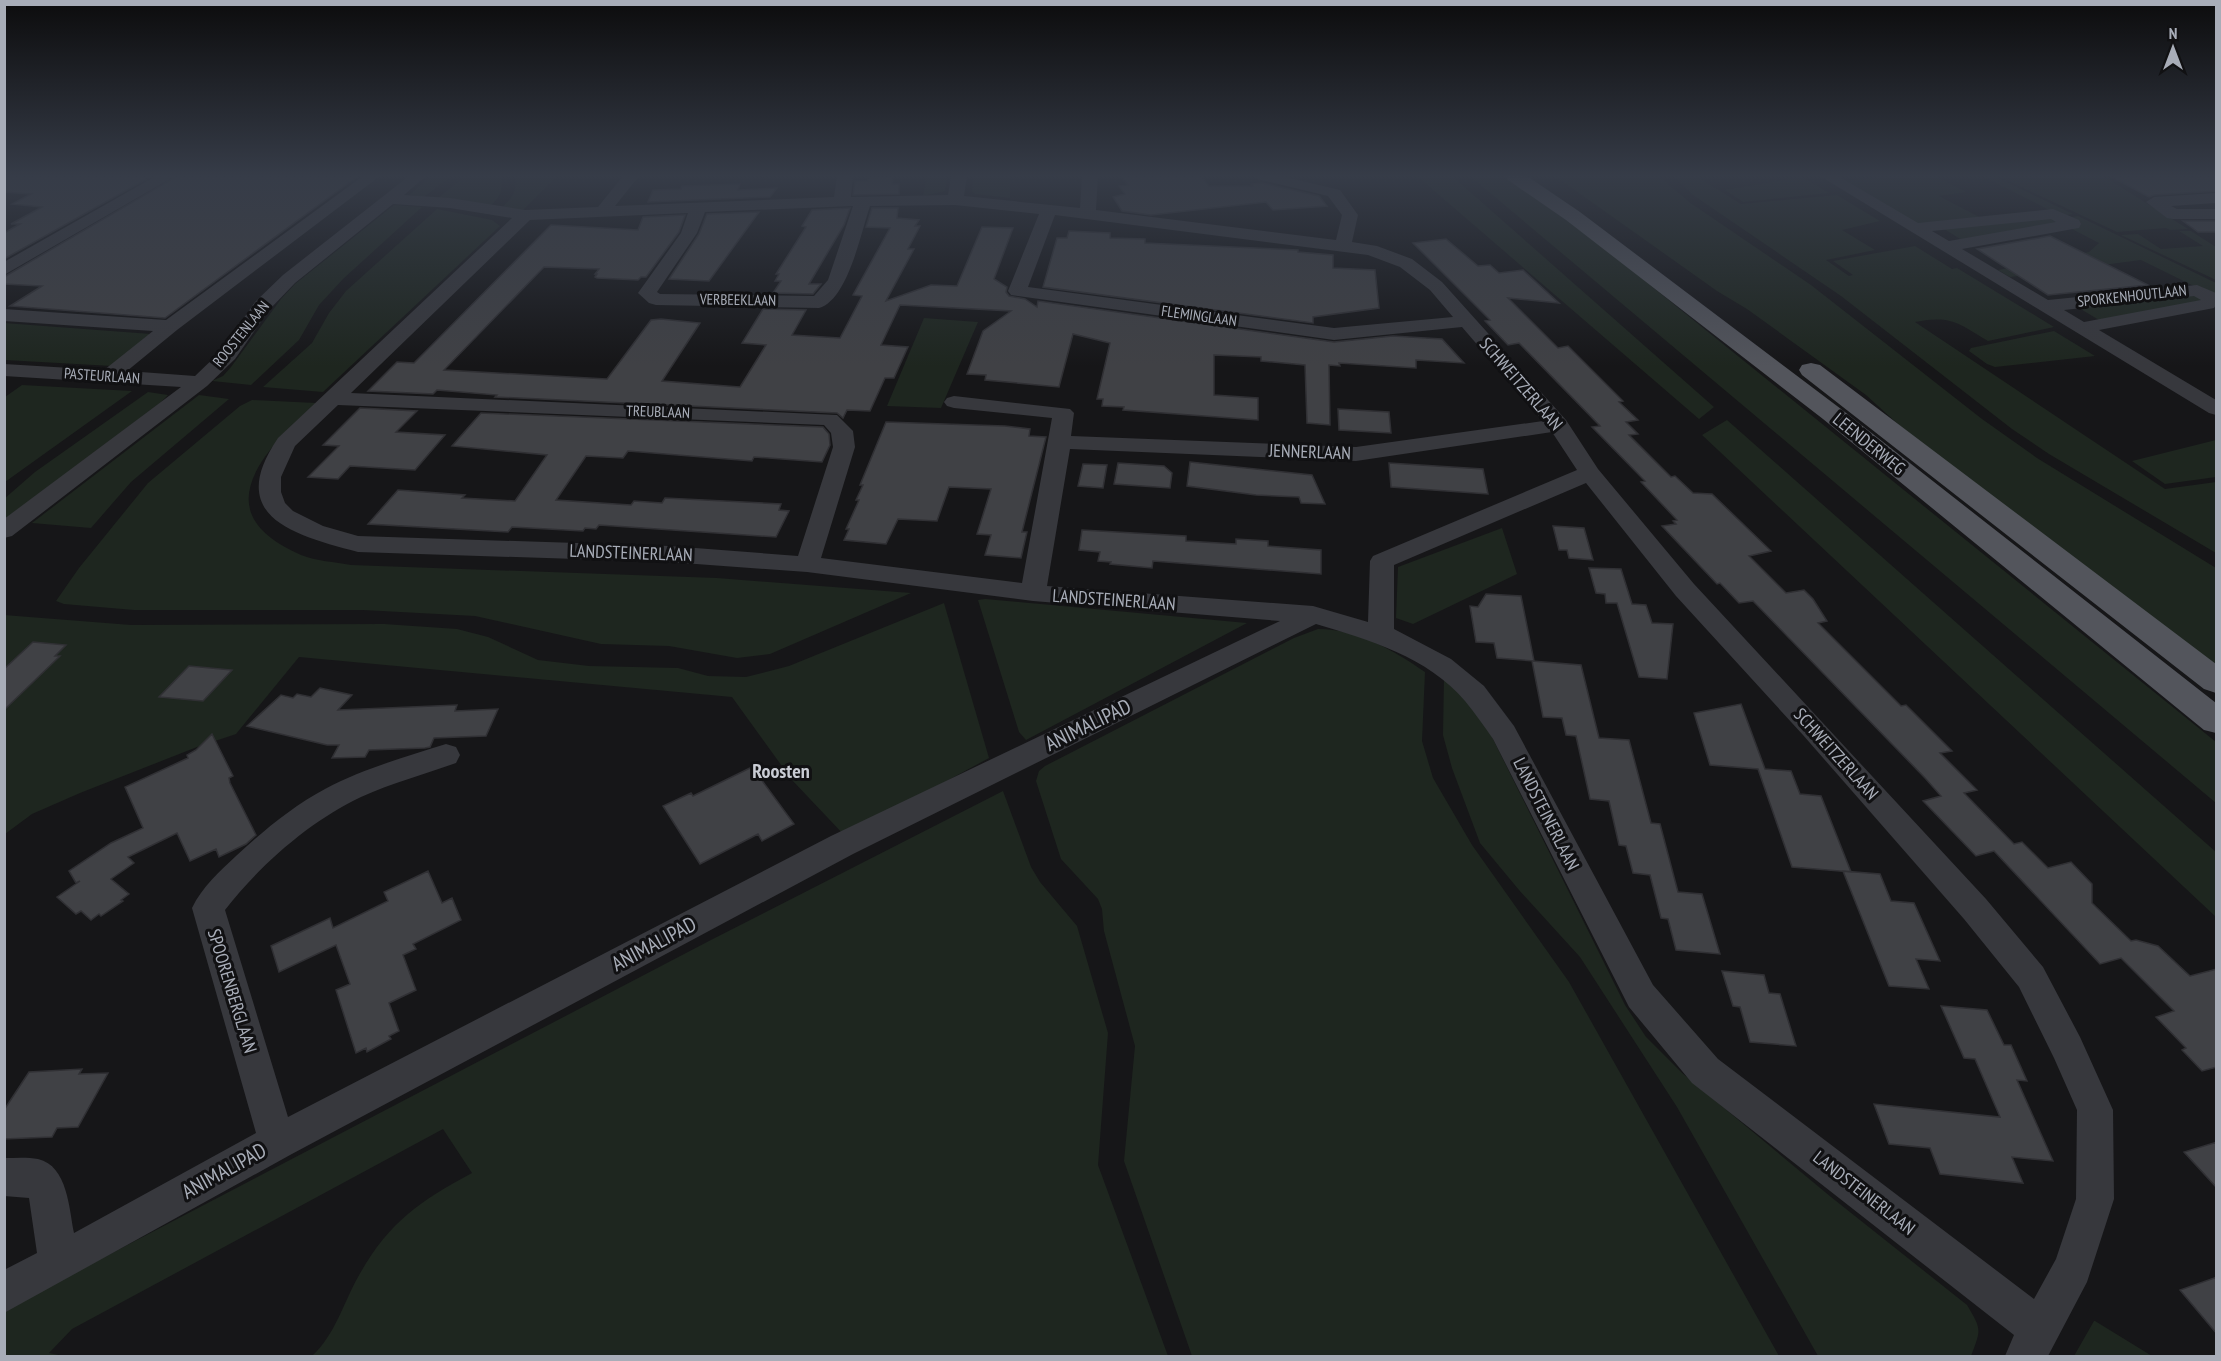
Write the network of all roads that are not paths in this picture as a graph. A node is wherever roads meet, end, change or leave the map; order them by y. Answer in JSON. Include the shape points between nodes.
{"nodes":[{"id":1,"x":57,"y":240,"type":"edge"},
{"id":2,"x":286,"y":240,"type":"edge"},
{"id":3,"x":338,"y":240,"type":"edge"},
{"id":4,"x":499,"y":240,"type":"edge"},
{"id":5,"x":683,"y":240,"type":"edge"},
{"id":6,"x":850,"y":240,"type":"edge"},
{"id":7,"x":1037,"y":240,"type":"edge"},
{"id":8,"x":1291,"y":240,"type":"edge"},
{"id":9,"x":1344,"y":240,"type":"edge"},
{"id":10,"x":1604,"y":240,"type":"edge"},
{"id":11,"x":1635,"y":240,"type":"edge"},
{"id":12,"x":1934,"y":240,"type":"edge"},
{"id":13,"x":1988,"y":240,"type":"edge"},
{"id":14,"x":1343,"y":246,"type":"junction"},
{"id":15,"x":1947,"y":247,"type":"junction"},
{"id":16,"x":4,"y":270,"type":"edge"},
{"id":17,"x":1680,"y":271,"type":"dead end"},
{"id":18,"x":2217,"y":301,"type":"edge"},
{"id":19,"x":2046,"y":306,"type":"junction"},
{"id":20,"x":4,"y":315,"type":"edge"},
{"id":21,"x":1467,"y":321,"type":"junction"},
{"id":22,"x":170,"y":326,"type":"junction"},
{"id":23,"x":2081,"y":328,"type":"junction"},
{"id":24,"x":1790,"y":354,"type":"dead end"},
{"id":25,"x":4,"y":370,"type":"edge"},
{"id":26,"x":26,"y":371,"type":"junction"},
{"id":27,"x":109,"y":376,"type":"junction"},
{"id":28,"x":200,"y":382,"type":"junction"},
{"id":29,"x":4,"y":386,"type":"edge"},
{"id":30,"x":331,"y":398,"type":"junction"},
{"id":31,"x":954,"y":402,"type":"dead end"},
{"id":32,"x":2213,"y":404,"type":"edge"},
{"id":33,"x":1558,"y":425,"type":"junction"},
{"id":34,"x":1060,"y":442,"type":"junction"},
{"id":35,"x":1590,"y":473,"type":"junction"},
{"id":36,"x":4,"y":531,"type":"edge"},
{"id":37,"x":807,"y":564,"type":"junction"},
{"id":38,"x":1033,"y":593,"type":"junction"},
{"id":39,"x":1314,"y":615,"type":"junction"},
{"id":40,"x":1381,"y":634,"type":"junction"},
{"id":41,"x":2217,"y":681,"type":"edge"},
{"id":42,"x":2217,"y":721,"type":"edge"},
{"id":43,"x":446,"y":755,"type":"dead end"},
{"id":44,"x":277,"y":1142,"type":"junction"},
{"id":45,"x":4,"y":1177,"type":"edge"},
{"id":46,"x":59,"y":1262,"type":"junction"},
{"id":47,"x":4,"y":1293,"type":"edge"},
{"id":48,"x":2034,"y":1343,"type":"edge"}],
"edges":[{"from":1,"to":16,"type":"street"},
{"from":2,"to":22,"type":"street"},
{"from":3,"to":28,"type":"street","name":"ROOSTENLAAN","via":[[262,306],[228,355]]},
{"from":4,"to":30,"type":"street","name":"LANDSTEINERLAAN"},
{"from":5,"to":6,"type":"street","name":"VERBEEKLAAN","via":[[647,293],[656,298],[819,302],[837,281]]},
{"from":7,"to":21,"type":"street","name":"FLEMINGLAAN","via":[[1017,291],[1334,334]]},
{"from":8,"to":14,"type":"street","name":"SCHWEITZERLAAN"},
{"from":9,"to":14,"type":"street"},
{"from":10,"to":42,"type":"main road","name":"LEENDERWEG","via":[[1832,414]]},
{"from":11,"to":17,"type":"main road"},
{"from":12,"to":15,"type":"street","name":"SPORKENHOUTLAAN"},
{"from":13,"to":15,"type":"street"},
{"from":14,"to":21,"type":"street","name":"SCHWEITZERLAAN","via":[[1371,250],[1406,263],[1436,286]]},
{"from":15,"to":19,"type":"street","name":"SPORKENHOUTLAAN"},
{"from":18,"to":19,"type":"street","name":"SPORKENHOUTLAAN","via":[[2197,290]]},
{"from":18,"to":23,"type":"street","name":"SPORKENHOUTLAAN"},
{"from":19,"to":23,"type":"street","name":"SPORKENHOUTLAAN"},
{"from":20,"to":22,"type":"street"},
{"from":21,"to":33,"type":"street","name":"SCHWEITZERLAAN"},
{"from":22,"to":27,"type":"street"},
{"from":23,"to":32,"type":"street","name":"SPORKENHOUTLAAN"},
{"from":24,"to":41,"type":"main road","name":"LEENDERWEG"},
{"from":25,"to":26,"type":"street","name":"PASTEURLAAN"},
{"from":26,"to":27,"type":"street","name":"PASTEURLAAN"},
{"from":26,"to":29,"type":"street"},
{"from":27,"to":28,"type":"street","name":"PASTEURLAAN"},
{"from":28,"to":36,"type":"street","name":"ROOSTENLAAN"},
{"from":30,"to":37,"type":"street","name":"TREUBLAAN","via":[[830,419],[842,430],[844,447]]},
{"from":30,"to":37,"type":"street","name":"LANDSTEINERLAAN","via":[[286,443],[269,478],[272,499],[285,517],[311,532],[358,544],[669,554]]},
{"from":31,"to":34,"type":"street","via":[[1063,413]]},
{"from":33,"to":34,"type":"street","name":"JENNERLAAN","via":[[1356,454]]},
{"from":33,"to":35,"type":"street","name":"SCHWEITZERLAAN"},
{"from":34,"to":38,"type":"street"},
{"from":35,"to":40,"type":"street","via":[[1382,561]]},
{"from":35,"to":48,"type":"street","name":"SCHWEITZERLAAN","via":[[1685,590],[1975,909],[2031,977],[2068,1049],[2096,1110],[2096,1199],[2073,1268]]},
{"from":37,"to":38,"type":"street","name":"LANDSTEINERLAAN"},
{"from":38,"to":39,"type":"street","name":"LANDSTEINERLAAN"},
{"from":39,"to":40,"type":"street","name":"LANDSTEINERLAAN"},
{"from":39,"to":44,"type":"street","name":"ANIMALIPAD","via":[[843,845]]},
{"from":40,"to":48,"type":"street","name":"LANDSTEINERLAAN","via":[[1442,666],[1474,693],[1504,733],[1641,996],[1705,1071]]},
{"from":43,"to":44,"type":"street","name":"SPOORENBERGLAAN","via":[[349,790],[300,820],[223,887],[208,908]]},
{"from":44,"to":46,"type":"street","name":"ANIMALIPAD"},
{"from":45,"to":46,"type":"street","via":[[38,1178],[47,1192]]},
{"from":46,"to":47,"type":"street","name":"ANIMALIPAD"}]}
